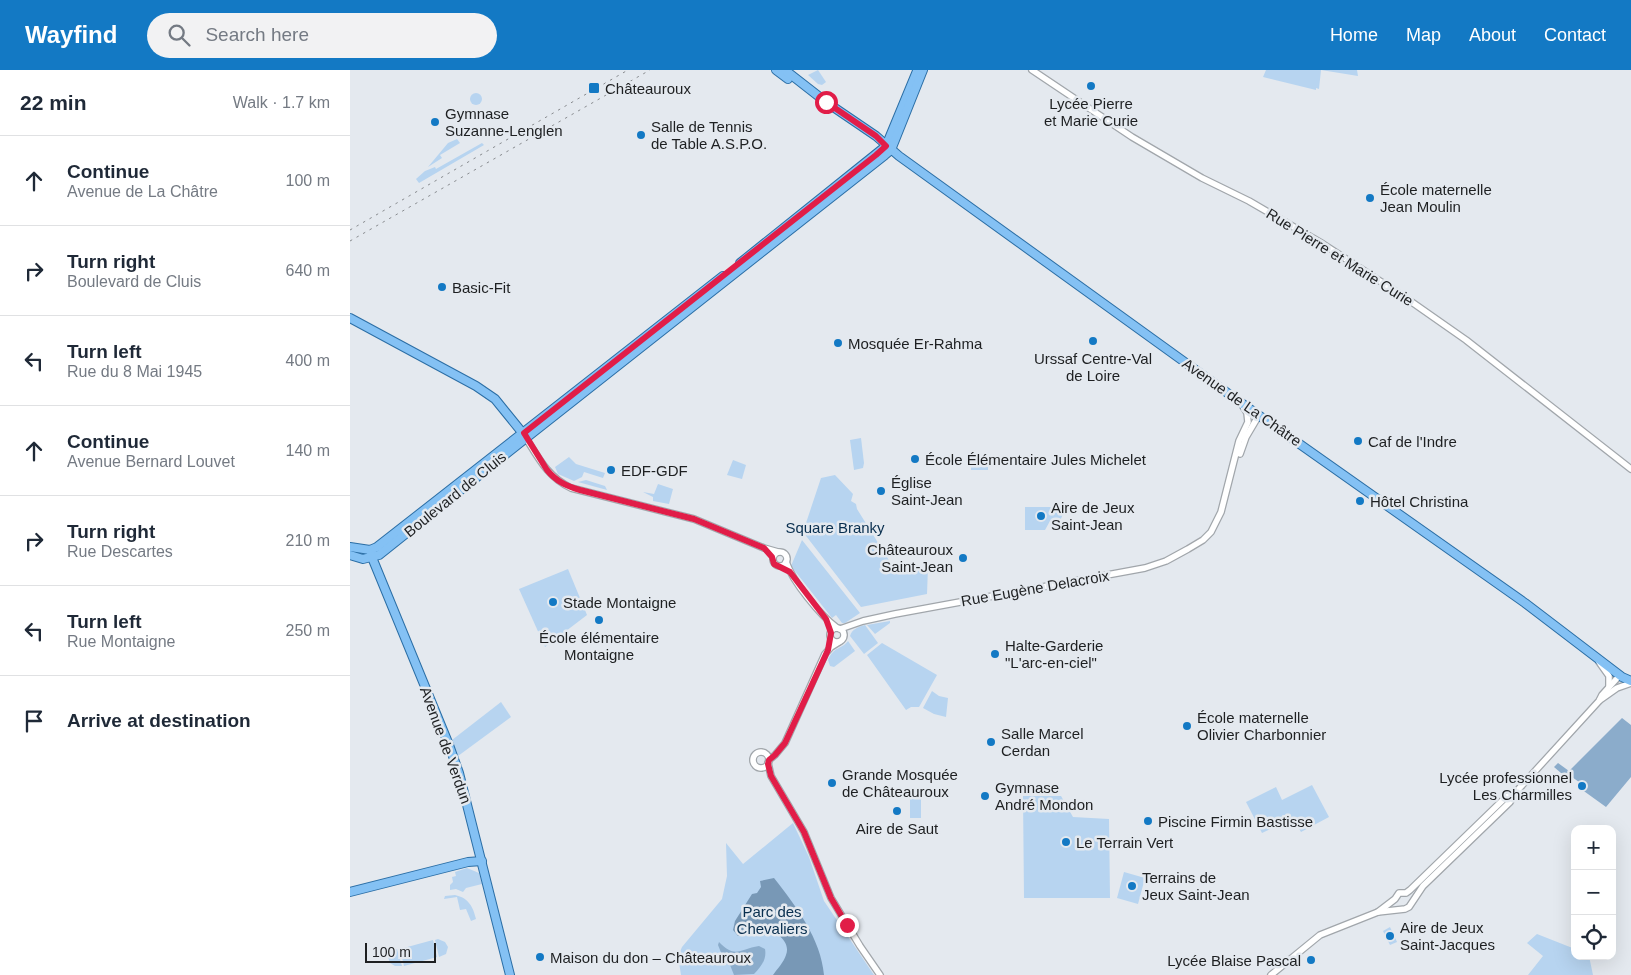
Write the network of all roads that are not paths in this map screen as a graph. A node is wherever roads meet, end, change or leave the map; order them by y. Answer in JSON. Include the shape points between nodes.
{"nodes":[{"id":1,"x":776,"y":70,"type":"edge"},
{"id":2,"x":784,"y":70,"type":"edge"},
{"id":3,"x":917,"y":70,"type":"edge"},
{"id":4,"x":923,"y":70,"type":"edge"},
{"id":5,"x":1032,"y":70,"type":"edge"},
{"id":6,"x":788,"y":79,"type":"junction"},
{"id":7,"x":817,"y":96,"type":"junction"},
{"id":8,"x":888,"y":148,"type":"junction"},
{"id":9,"x":350,"y":318,"type":"edge"},
{"id":10,"x":1240,"y":402,"type":"junction"},
{"id":11,"x":1253,"y":421,"type":"junction"},
{"id":12,"x":525,"y":435,"type":"junction"},
{"id":13,"x":1631,"y":469,"type":"edge"},
{"id":14,"x":350,"y":547,"type":"edge"},
{"id":15,"x":764,"y":548,"type":"junction"},
{"id":16,"x":778,"y":552,"type":"junction"},
{"id":17,"x":371,"y":554,"type":"junction"},
{"id":18,"x":350,"y":555,"type":"edge"},
{"id":19,"x":772,"y":557,"type":"junction"},
{"id":20,"x":786,"y":562,"type":"junction"},
{"id":21,"x":780,"y":566,"type":"junction"},
{"id":22,"x":790,"y":572,"type":"junction"},
{"id":23,"x":826,"y":619,"type":"junction"},
{"id":24,"x":856,"y":623,"type":"junction"},
{"id":25,"x":838,"y":629,"type":"junction"},
{"id":26,"x":831,"y":635,"type":"junction"},
{"id":27,"x":844,"y":635,"type":"junction"},
{"id":28,"x":839,"y":642,"type":"junction"},
{"id":29,"x":828,"y":650,"type":"junction"},
{"id":30,"x":1598,"y":658,"type":"junction"},
{"id":31,"x":1627,"y":678,"type":"edge"},
{"id":32,"x":1609,"y":686,"type":"junction"},
{"id":33,"x":1606,"y":696,"type":"junction"},
{"id":34,"x":1600,"y":700,"type":"junction"},
{"id":35,"x":780,"y":749,"type":"junction"},
{"id":36,"x":765,"y":752,"type":"junction"},
{"id":37,"x":768,"y":762,"type":"junction"},
{"id":38,"x":761,"y":768,"type":"junction"},
{"id":39,"x":771,"y":776,"type":"junction"},
{"id":40,"x":1502,"y":805,"type":"junction"},
{"id":41,"x":482,"y":861,"type":"junction"},
{"id":42,"x":350,"y":892,"type":"edge"},
{"id":43,"x":1406,"y":893,"type":"junction"},
{"id":44,"x":1395,"y":899,"type":"junction"},
{"id":45,"x":1411,"y":902,"type":"junction"},
{"id":46,"x":1399,"y":909,"type":"junction"},
{"id":47,"x":1378,"y":912,"type":"junction"},
{"id":48,"x":510,"y":975,"type":"edge"},
{"id":49,"x":880,"y":975,"type":"edge"},
{"id":50,"x":1271,"y":975,"type":"edge"}],
"edges":[{"from":1,"to":6,"type":"main road","name":"Avenue de La Châtre"},
{"from":2,"to":7,"type":"main road","name":"Avenue de La Châtre"},
{"from":3,"to":8,"type":"main road"},
{"from":4,"to":8,"type":"main road"},
{"from":5,"to":13,"type":"street","name":"Rue Pierre et Marie Curie","via":[[1132,137],[1323,244],[1406,298],[1466,340]]},
{"from":6,"to":7,"type":"main road"},
{"from":6,"to":8,"type":"main road","name":"Avenue de La Châtre"},
{"from":7,"to":8,"type":"main road","name":"Avenue de La Châtre","via":[[876,136]]},
{"from":8,"to":10,"type":"main road","name":"Avenue de La Châtre"},
{"from":8,"to":12,"type":"main road","name":"Boulevard de Cluis","via":[[844,189]]},
{"from":9,"to":12,"type":"main road","via":[[476,386],[494,399]]},
{"from":10,"to":11,"type":"main road","name":"Avenue de La Châtre"},
{"from":10,"to":11,"type":"street"},
{"from":11,"to":24,"type":"street","name":"Rue Eugène Delacroix","via":[[1239,441],[1223,504],[1208,536],[1173,558],[1145,568]]},
{"from":11,"to":30,"type":"main road","name":"Avenue de La Châtre","via":[[1266,420]]},
{"from":12,"to":15,"type":"street","via":[[552,476],[563,484],[694,519]]},
{"from":12,"to":17,"type":"main road","name":"Boulevard de Cluis","via":[[379,556]]},
{"from":14,"to":17,"type":"main road"},
{"from":15,"to":16,"type":"street"},
{"from":15,"to":19,"type":"street"},
{"from":16,"to":19,"type":"street"},
{"from":16,"to":20,"type":"street","via":[[785,554]]},
{"from":17,"to":18,"type":"main road","via":[[363,558]]},
{"from":17,"to":41,"type":"main road","name":"Avenue de Verdun","via":[[450,748]]},
{"from":19,"to":21,"type":"street","via":[[774,564]]},
{"from":20,"to":21,"type":"street"},
{"from":20,"to":22,"type":"street"},
{"from":21,"to":22,"type":"street"},
{"from":22,"to":23,"type":"street"},
{"from":23,"to":25,"type":"street"},
{"from":23,"to":26,"type":"street"},
{"from":24,"to":25,"type":"street","name":"Rue Eugène Delacroix"},
{"from":24,"to":27,"type":"street"},
{"from":25,"to":26,"type":"street"},
{"from":25,"to":27,"type":"street"},
{"from":26,"to":28,"type":"street","via":[[834,641]]},
{"from":26,"to":29,"type":"street"},
{"from":27,"to":28,"type":"street"},
{"from":28,"to":29,"type":"street"},
{"from":29,"to":35,"type":"street"},
{"from":30,"to":31,"type":"main road","name":"Avenue de La Châtre"},
{"from":30,"to":32,"type":"street","name":"Avenue de La Châtre","via":[[1609,676]]},
{"from":31,"to":32,"type":"street"},
{"from":31,"to":33,"type":"street"},
{"from":31,"to":33,"type":"street"},
{"from":32,"to":34,"type":"street"},
{"from":33,"to":34,"type":"street"},
{"from":34,"to":40,"type":"street","via":[[1515,793],[1506,797]]},
{"from":35,"to":36,"type":"street"},
{"from":35,"to":37,"type":"street"},
{"from":36,"to":37,"type":"street"},
{"from":36,"to":38,"type":"street","via":[[758,752],[753,758],[754,765]]},
{"from":37,"to":38,"type":"street"},
{"from":37,"to":39,"type":"street"},
{"from":38,"to":39,"type":"street"},
{"from":39,"to":49,"type":"street","via":[[804,832],[831,898]]},
{"from":40,"to":43,"type":"street"},
{"from":40,"to":45,"type":"street"},
{"from":41,"to":42,"type":"main road"},
{"from":41,"to":48,"type":"main road","name":"Avenue de Verdun"},
{"from":43,"to":44,"type":"street","via":[[1399,893]]},
{"from":43,"to":45,"type":"street"},
{"from":44,"to":46,"type":"street"},
{"from":44,"to":47,"type":"street"},
{"from":45,"to":46,"type":"street","via":[[1407,909]]},
{"from":46,"to":47,"type":"street"},
{"from":47,"to":50,"type":"street","via":[[1320,935]]}]}
